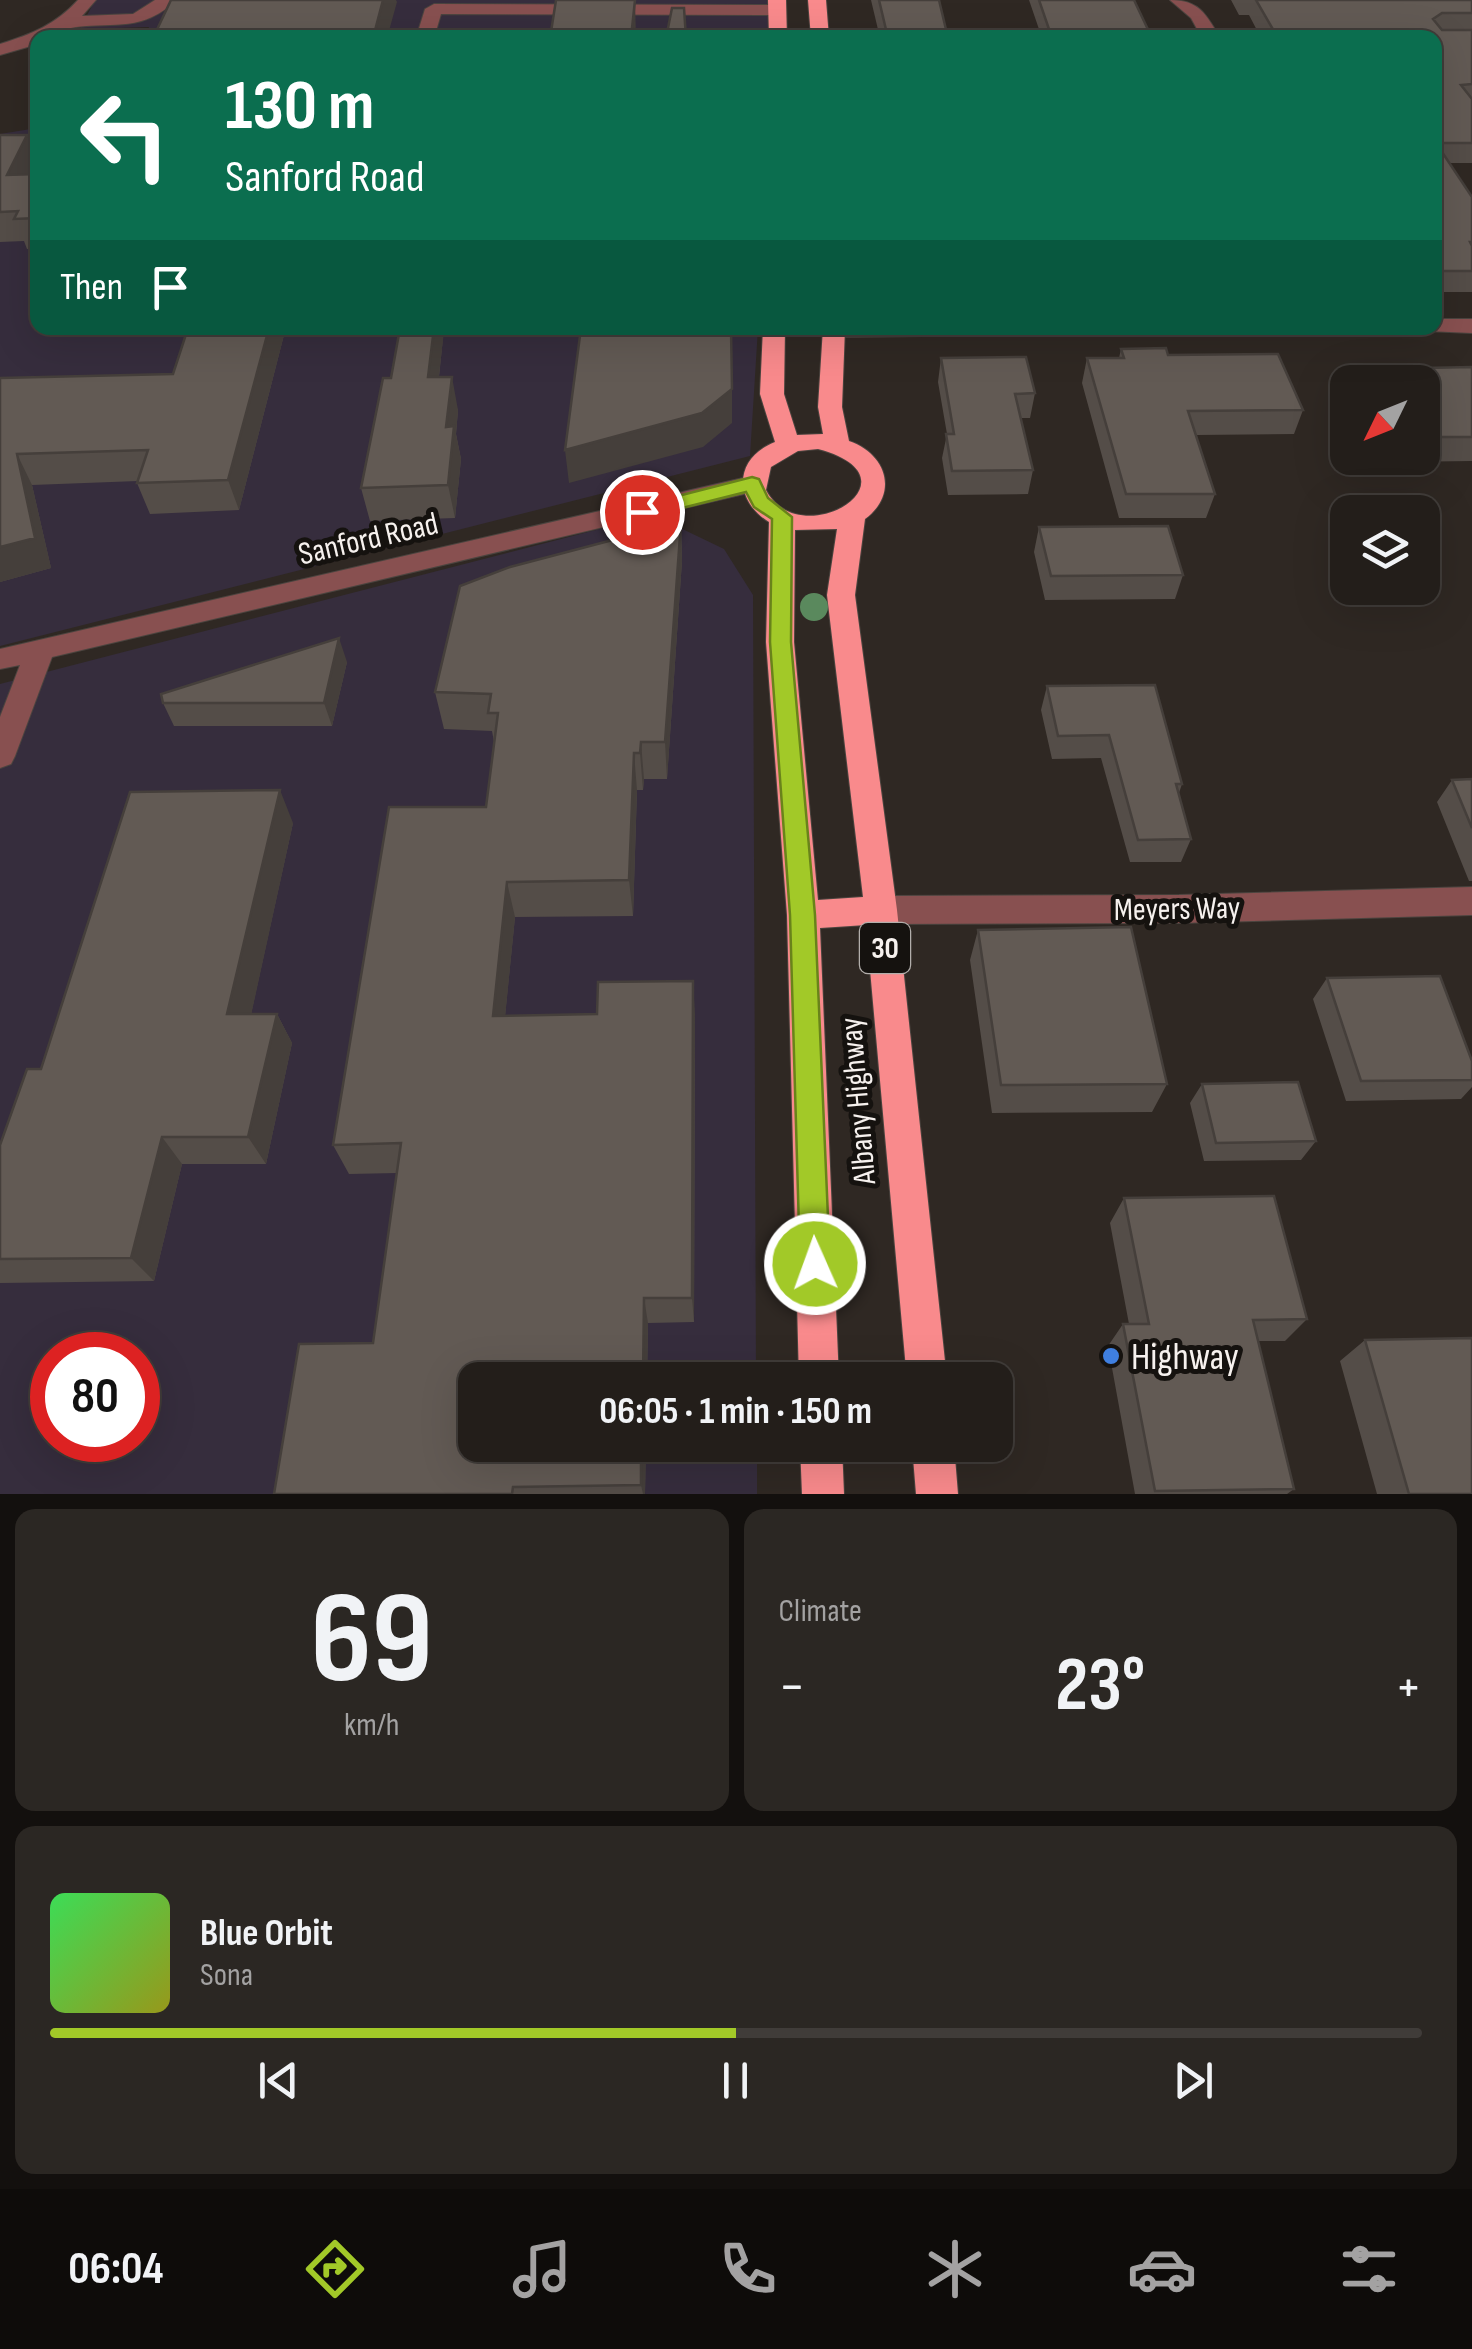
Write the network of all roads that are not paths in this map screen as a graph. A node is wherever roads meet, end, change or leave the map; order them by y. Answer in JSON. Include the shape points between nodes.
{"nodes":[{"id":1,"x":86,"y":0,"type":"edge"},
{"id":2,"x":168,"y":0,"type":"edge"},
{"id":3,"x":817,"y":0,"type":"edge"},
{"id":4,"x":1180,"y":0,"type":"edge"},
{"id":5,"x":777,"y":5,"type":"edge"},
{"id":6,"x":66,"y":22,"type":"junction"},
{"id":7,"x":52,"y":30,"type":"edge"},
{"id":8,"x":427,"y":30,"type":"edge"},
{"id":9,"x":778,"y":30,"type":"edge"},
{"id":10,"x":819,"y":30,"type":"edge"},
{"id":11,"x":1206,"y":30,"type":"edge"},
{"id":12,"x":30,"y":40,"type":"edge"},
{"id":13,"x":0,"y":50,"type":"edge"},
{"id":14,"x":1442,"y":326,"type":"edge"},
{"id":15,"x":1472,"y":326,"type":"edge"},
{"id":16,"x":774,"y":335,"type":"edge"},
{"id":17,"x":834,"y":335,"type":"edge"},
{"id":18,"x":788,"y":444,"type":"junction"},
{"id":19,"x":836,"y":444,"type":"junction"},
{"id":20,"x":752,"y":484,"type":"junction"},
{"id":21,"x":852,"y":516,"type":"junction"},
{"id":22,"x":782,"y":517,"type":"junction"},
{"id":23,"x":41,"y":648,"type":"junction"},
{"id":24,"x":0,"y":659,"type":"edge"},
{"id":25,"x":0,"y":756,"type":"edge"},
{"id":26,"x":1472,"y":901,"type":"edge"},
{"id":27,"x":882,"y":910,"type":"junction"},
{"id":28,"x":803,"y":915,"type":"junction"},
{"id":29,"x":818,"y":1362,"type":"edge"},
{"id":30,"x":924,"y":1362,"type":"edge"},
{"id":31,"x":822,"y":1462,"type":"edge"},
{"id":32,"x":935,"y":1462,"type":"edge"},
{"id":33,"x":823,"y":1494,"type":"edge"},
{"id":34,"x":938,"y":1494,"type":"edge"}],
"edges":[{"from":1,"to":6,"type":"street"},
{"from":2,"to":6,"type":"street","via":[[137,19]]},
{"from":3,"to":10,"type":"highway"},
{"from":4,"to":11,"type":"street"},
{"from":5,"to":8,"type":"street","via":[[507,16],[434,9]]},
{"from":5,"to":9,"type":"highway"},
{"from":6,"to":7,"type":"street"},
{"from":12,"to":13,"type":"street"},
{"from":14,"to":15,"type":"street"},
{"from":16,"to":18,"type":"highway","via":[[772,394]]},
{"from":17,"to":19,"type":"highway","via":[[830,407]]},
{"from":18,"to":19,"type":"highway"},
{"from":18,"to":20,"type":"highway","via":[[758,462]]},
{"from":19,"to":21,"type":"highway","number":"30","via":[[863,458],[876,478],[872,500]]},
{"from":20,"to":22,"type":"highway","via":[[760,502]]},
{"from":20,"to":23,"type":"street","name":"Sanford Road"},
{"from":21,"to":22,"type":"highway","via":[[817,524]]},
{"from":21,"to":27,"type":"highway","name":"Albany Highway","number":"30","via":[[841,595]]},
{"from":22,"to":28,"type":"highway","name":"Albany Highway","via":[[780,642]]},
{"from":23,"to":24,"type":"street","name":"Sanford Road"},
{"from":23,"to":25,"type":"street"},
{"from":26,"to":27,"type":"street","name":"Meyers Way"},
{"from":27,"to":28,"type":"highway"},
{"from":27,"to":30,"type":"highway","name":"Albany Highway","number":"30"},
{"from":28,"to":29,"type":"highway","name":"Albany Highway"},
{"from":31,"to":33,"type":"highway"},
{"from":32,"to":34,"type":"highway"}]}
